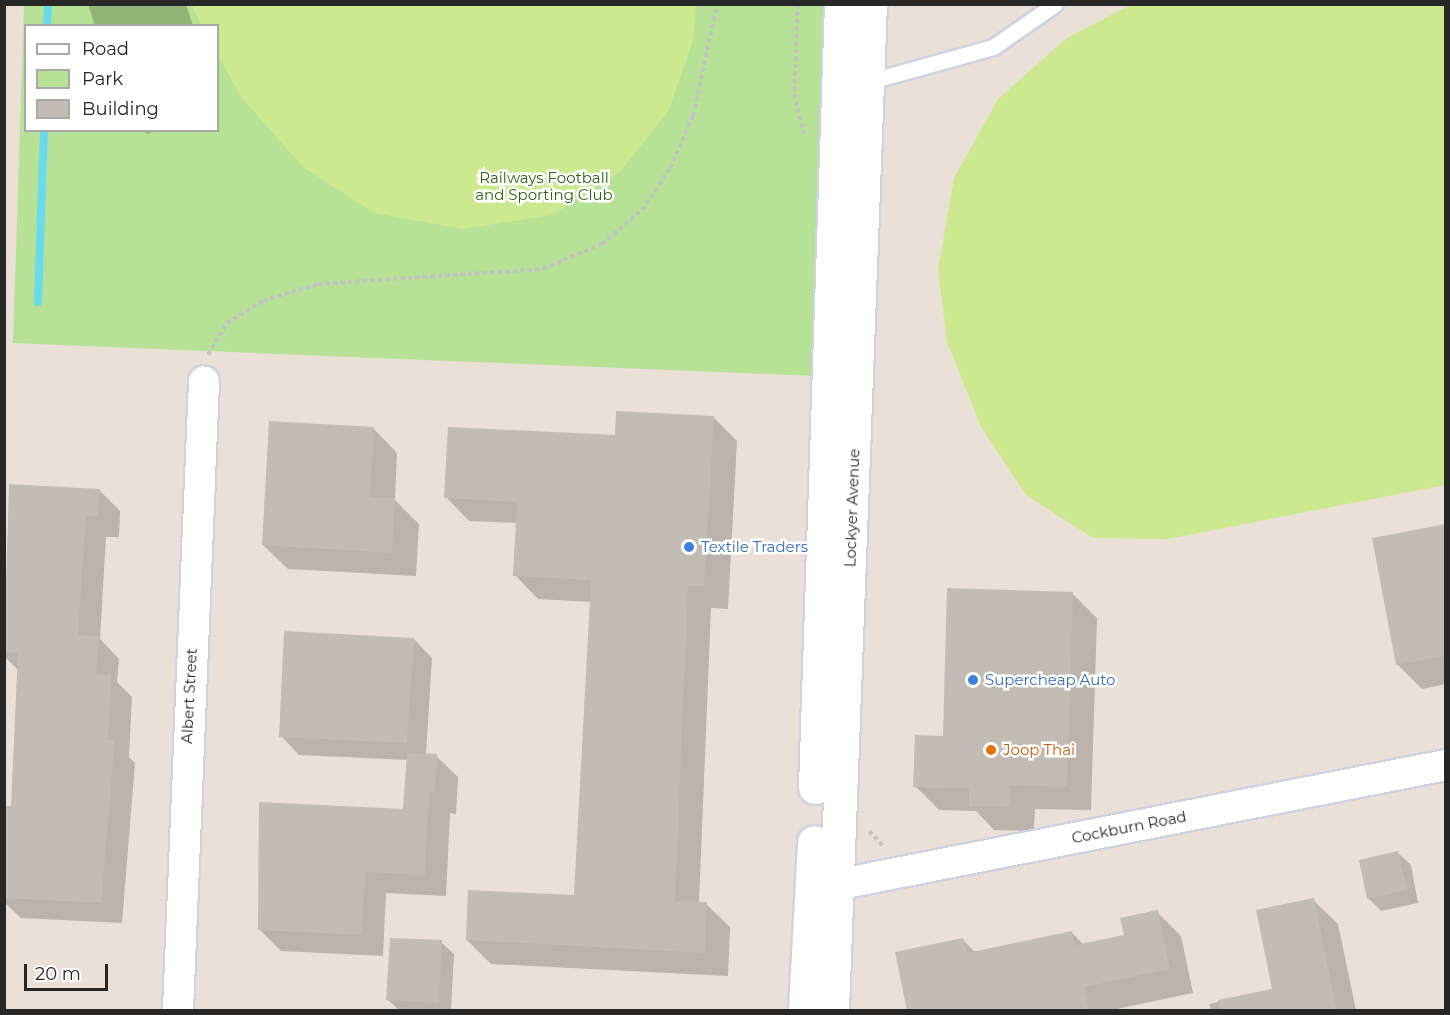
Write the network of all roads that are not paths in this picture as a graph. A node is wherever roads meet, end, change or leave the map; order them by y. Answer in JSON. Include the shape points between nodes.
{"nodes":[{"id":1,"x":841,"y":4,"type":"edge"},
{"id":2,"x":870,"y":4,"type":"edge"},
{"id":3,"x":1055,"y":4,"type":"edge"},
{"id":4,"x":867,"y":82,"type":"junction"},
{"id":5,"x":204,"y":382,"type":"road end"},
{"id":6,"x":1446,"y":765,"type":"edge"},
{"id":7,"x":824,"y":887,"type":"junction"},
{"id":8,"x":178,"y":1011,"type":"edge"},
{"id":9,"x":805,"y":1011,"type":"edge"},
{"id":10,"x":832,"y":1011,"type":"edge"}],
"edges":[{"from":1,"to":7,"type":"main road","name":"Lockyer Avenue"},
{"from":2,"to":4,"type":"main road","name":"Lockyer Avenue"},
{"from":3,"to":4,"type":"lane","via":[[993,47]]},
{"from":4,"to":7,"type":"main road","name":"Lockyer Avenue"},
{"from":5,"to":8,"type":"street","name":"Albert Street"},
{"from":6,"to":7,"type":"street","name":"Cockburn Road"},
{"from":7,"to":9,"type":"main road","name":"Lockyer Avenue"},
{"from":7,"to":10,"type":"main road","name":"Lockyer Avenue"}]}
